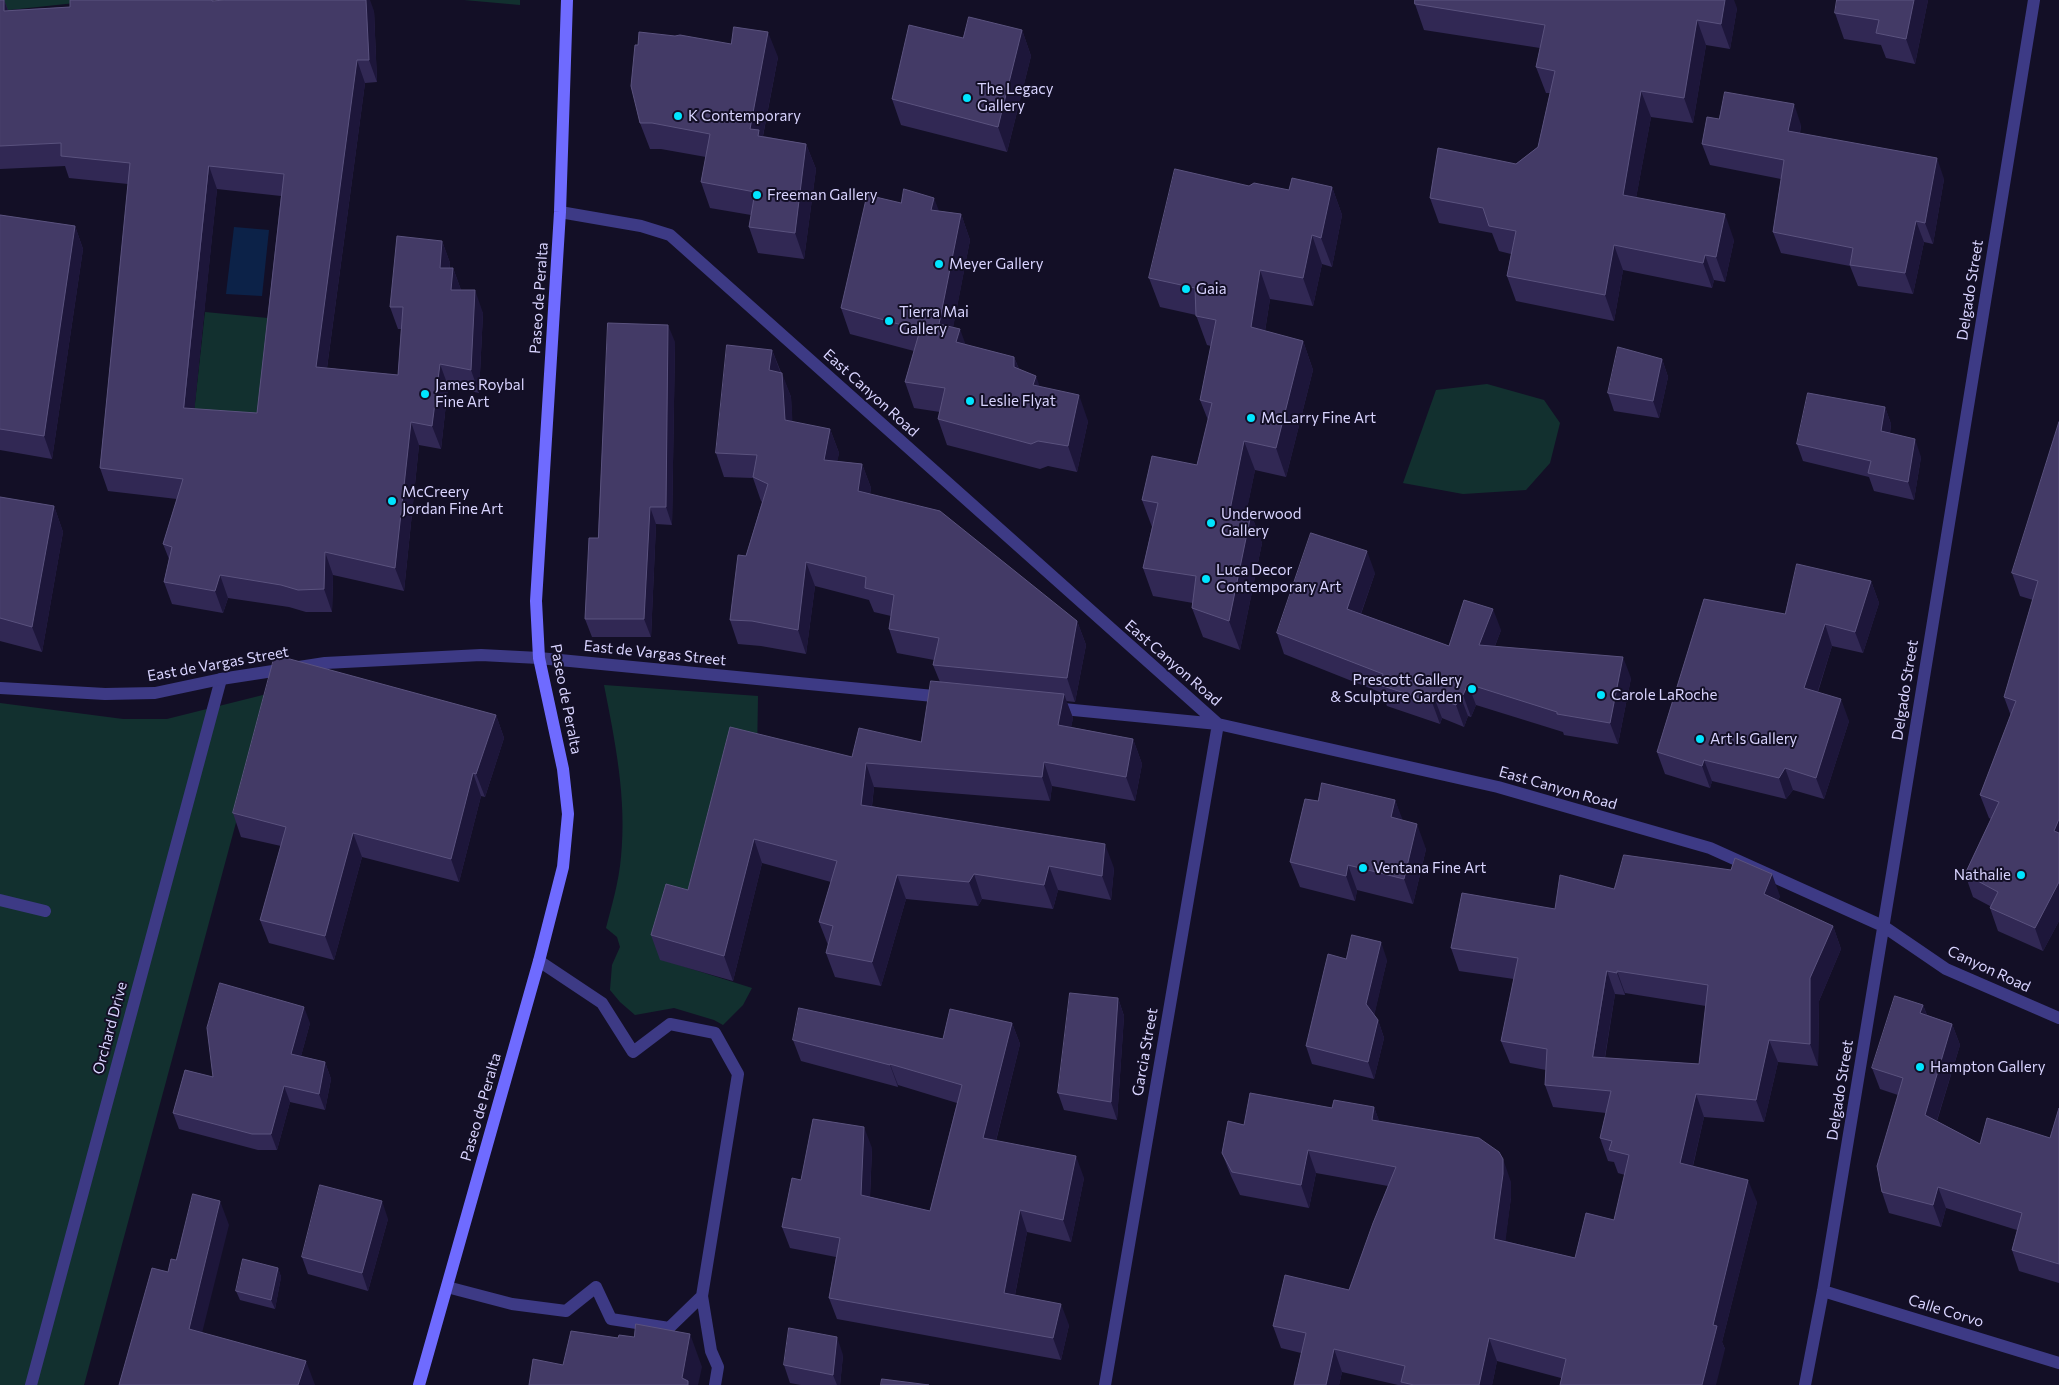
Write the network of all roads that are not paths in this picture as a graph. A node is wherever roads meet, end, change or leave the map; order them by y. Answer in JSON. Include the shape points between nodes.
{"nodes":[{"id":1,"x":567,"y":0,"type":"edge"},
{"id":2,"x":2034,"y":0,"type":"edge"},
{"id":3,"x":560,"y":212,"type":"junction"},
{"id":4,"x":539,"y":658,"type":"junction"},
{"id":5,"x":221,"y":679,"type":"junction"},
{"id":6,"x":0,"y":688,"type":"edge"},
{"id":7,"x":961,"y":699,"type":"edge"},
{"id":8,"x":1040,"y":707,"type":"edge"},
{"id":9,"x":1218,"y":724,"type":"junction"},
{"id":10,"x":0,"y":900,"type":"edge"},
{"id":11,"x":45,"y":911,"type":"dead end"},
{"id":12,"x":1883,"y":926,"type":"junction"},
{"id":13,"x":539,"y":961,"type":"junction"},
{"id":14,"x":2059,"y":1018,"type":"edge"},
{"id":15,"x":447,"y":1287,"type":"junction"},
{"id":16,"x":1823,"y":1291,"type":"junction"},
{"id":17,"x":702,"y":1296,"type":"junction"},
{"id":18,"x":2059,"y":1363,"type":"edge"},
{"id":19,"x":31,"y":1385,"type":"edge"},
{"id":20,"x":419,"y":1385,"type":"edge"},
{"id":21,"x":715,"y":1385,"type":"edge"},
{"id":22,"x":1105,"y":1385,"type":"edge"},
{"id":23,"x":1805,"y":1385,"type":"edge"}],
"edges":[{"from":1,"to":3,"type":"main road","name":"Paseo de Peralta"},
{"from":2,"to":12,"type":"street","name":"Delgado Street"},
{"from":3,"to":4,"type":"main road","name":"Paseo de Peralta","via":[[536,601]]},
{"from":3,"to":9,"type":"street","name":"East Canyon Road","via":[[641,226],[670,235]]},
{"from":4,"to":5,"type":"street","name":"East de Vargas Street","via":[[481,655],[325,663]]},
{"from":4,"to":7,"type":"street","name":"East de Vargas Street"},
{"from":4,"to":13,"type":"main road","name":"Paseo de Peralta","via":[[563,769],[568,814],[563,867]]},
{"from":5,"to":6,"type":"street","name":"East de Vargas Street","via":[[155,693],[105,694]]},
{"from":5,"to":19,"type":"street","name":"Orchard Drive"},
{"from":8,"to":9,"type":"street"},
{"from":9,"to":12,"type":"street","name":"East Canyon Road","via":[[1498,787],[1710,848]]},
{"from":9,"to":22,"type":"street","name":"Garcia Street"},
{"from":10,"to":11,"type":"street"},
{"from":12,"to":14,"type":"street","name":"Canyon Road","via":[[1946,969]]},
{"from":12,"to":16,"type":"street","name":"Delgado Street"},
{"from":13,"to":15,"type":"main road","name":"Paseo de Peralta"},
{"from":13,"to":17,"type":"street","via":[[602,1003],[633,1052],[670,1024],[715,1033],[738,1074]]},
{"from":15,"to":17,"type":"street","via":[[512,1304],[566,1311],[596,1287],[612,1319],[670,1328]]},
{"from":15,"to":20,"type":"main road","name":"Paseo de Peralta"},
{"from":16,"to":18,"type":"street","name":"Calle Corvo"},
{"from":16,"to":23,"type":"street","name":"Delgado Street"},
{"from":17,"to":21,"type":"street","via":[[711,1351],[718,1367]]}]}
